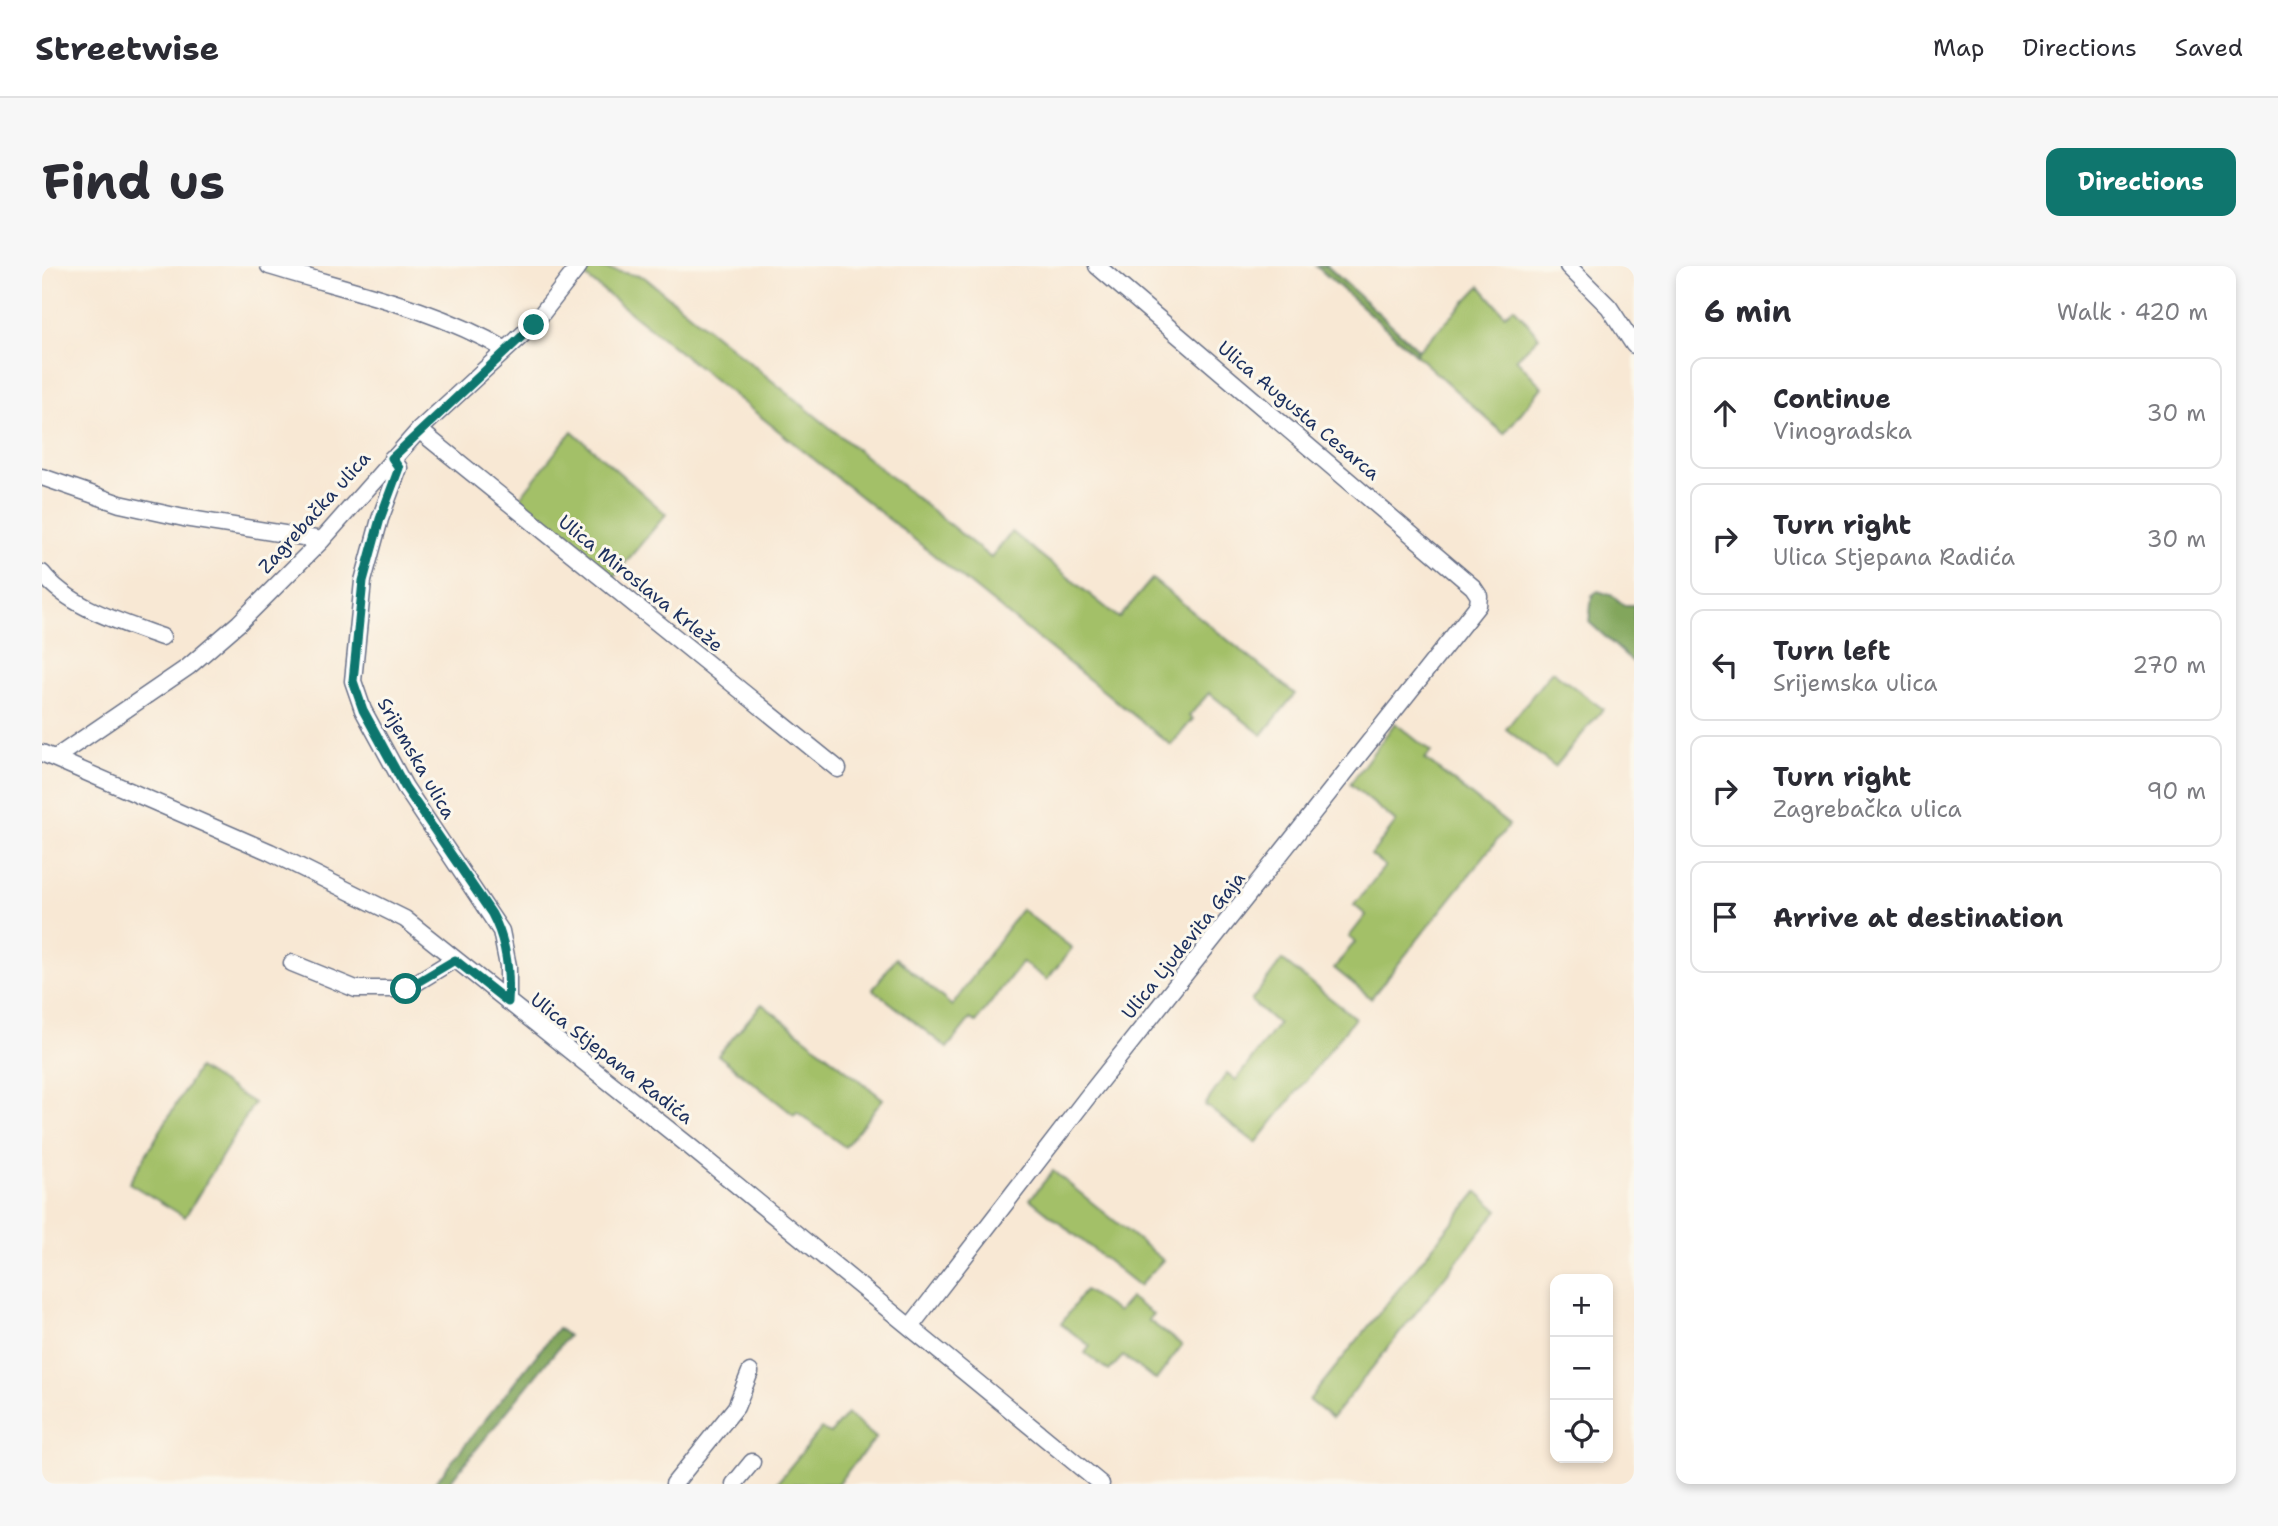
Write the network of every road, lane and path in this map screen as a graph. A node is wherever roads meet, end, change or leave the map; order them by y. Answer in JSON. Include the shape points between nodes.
{"nodes":[{"id":1,"x":269,"y":266,"type":"edge"},
{"id":2,"x":579,"y":266,"type":"edge"},
{"id":3,"x":1097,"y":266,"type":"edge"},
{"id":4,"x":1568,"y":266,"type":"edge"},
{"id":5,"x":1634,"y":345,"type":"edge"},
{"id":6,"x":506,"y":350,"type":"junction"},
{"id":7,"x":419,"y":430,"type":"junction"},
{"id":8,"x":392,"y":458,"type":"junction"},
{"id":9,"x":42,"y":477,"type":"edge"},
{"id":10,"x":356,"y":502,"type":"junction"},
{"id":11,"x":380,"y":519,"type":"junction"},
{"id":12,"x":322,"y":540,"type":"junction"},
{"id":13,"x":42,"y":573,"type":"edge"},
{"id":14,"x":1474,"y":587,"type":"joint"},
{"id":15,"x":162,"y":637,"type":"dead end"},
{"id":16,"x":48,"y":756,"type":"edge"},
{"id":17,"x":838,"y":768,"type":"dead end"},
{"id":18,"x":455,"y":960,"type":"junction"},
{"id":19,"x":292,"y":963,"type":"dead end"},
{"id":20,"x":508,"y":1002,"type":"junction"},
{"id":21,"x":910,"y":1327,"type":"junction"},
{"id":22,"x":750,"y":1372,"type":"dead end"},
{"id":23,"x":752,"y":1462,"type":"dead end"},
{"id":24,"x":674,"y":1484,"type":"edge"},
{"id":25,"x":734,"y":1484,"type":"edge"},
{"id":26,"x":1101,"y":1484,"type":"edge"}],
"edges":[{"from":1,"to":6,"type":"street","via":[[423,311],[472,330]]},
{"from":2,"to":6,"type":"street","name":"Zagrebačka ulica","via":[[534,325]]},
{"from":3,"to":14,"type":"street","name":"Ulica Augusta Cesarca"},
{"from":4,"to":5,"type":"street","via":[[1609,307]]},
{"from":6,"to":7,"type":"street","name":"Zagrebačka ulica"},
{"from":7,"to":8,"type":"street","name":"Zagrebačka ulica"},
{"from":7,"to":17,"type":"street","name":"Ulica Miroslava Krleže"},
{"from":8,"to":10,"type":"street","name":"Zagrebačka ulica"},
{"from":8,"to":11,"type":"street","name":"Srijemska ulica","via":[[399,468]]},
{"from":9,"to":12,"type":"street","via":[[120,504],[184,519]]},
{"from":10,"to":11,"type":"street"},
{"from":10,"to":12,"type":"street","name":"Zagrebačka ulica"},
{"from":11,"to":20,"type":"street","name":"Srijemska ulica","via":[[363,581],[353,668],[355,690],[405,787],[501,931],[508,966]]},
{"from":12,"to":16,"type":"street","name":"Zagrebačka ulica","via":[[188,667]]},
{"from":13,"to":15,"type":"street","via":[[99,613]]},
{"from":14,"to":21,"type":"street","name":"Ulica Ljudevita Gaja","via":[[1479,596],[1472,616]]},
{"from":16,"to":18,"type":"street","name":"Ulica Stjepana Radića","via":[[270,852],[405,919]]},
{"from":18,"to":19,"type":"street","via":[[406,989],[356,989]]},
{"from":18,"to":20,"type":"street","name":"Ulica Stjepana Radića"},
{"from":20,"to":21,"type":"street","name":"Ulica Stjepana Radića"},
{"from":21,"to":26,"type":"street","name":"Ulica Stjepana Radića"},
{"from":22,"to":24,"type":"street","via":[[736,1407]]},
{"from":23,"to":25,"type":"street"}]}
